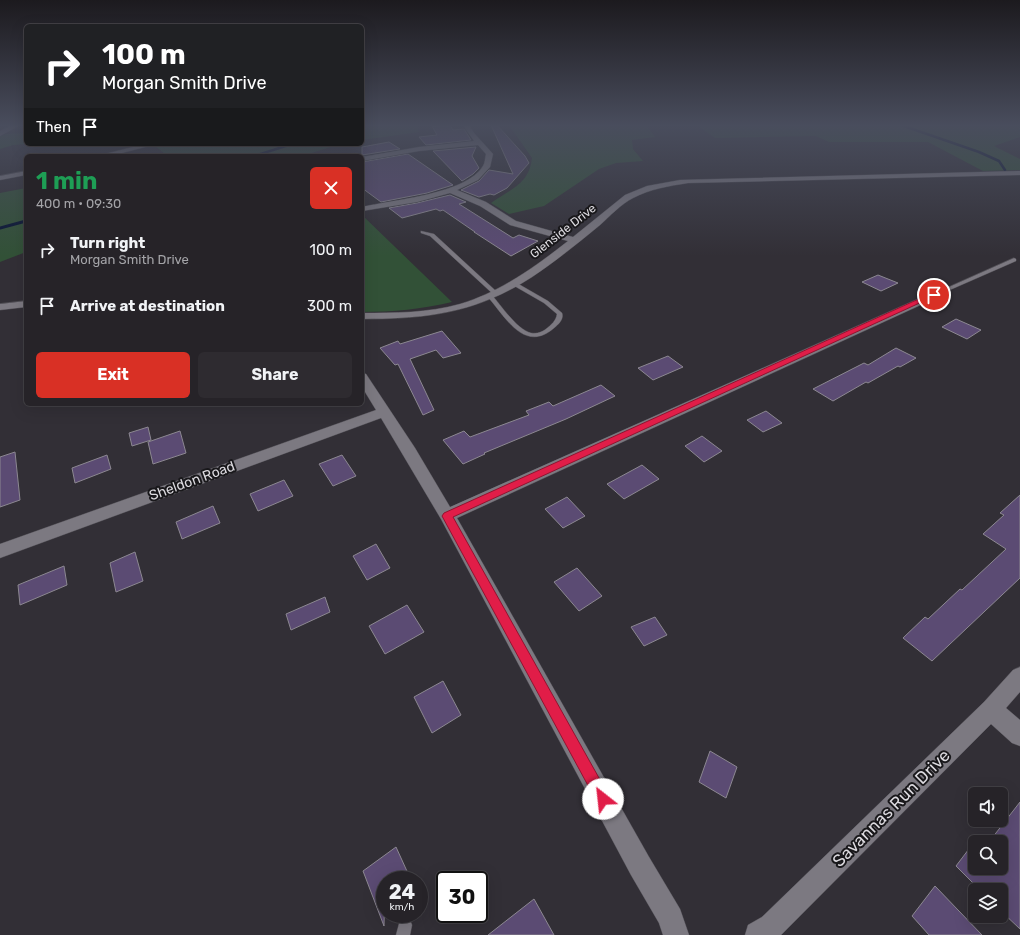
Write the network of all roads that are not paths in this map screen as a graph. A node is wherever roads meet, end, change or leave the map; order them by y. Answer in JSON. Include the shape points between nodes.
{"nodes":[{"id":1,"x":486,"y":169,"type":"edge"},
{"id":2,"x":24,"y":173,"type":"edge"},
{"id":3,"x":1020,"y":173,"type":"edge"},
{"id":4,"x":0,"y":178,"type":"edge"},
{"id":5,"x":450,"y":190,"type":"junction"},
{"id":6,"x":365,"y":209,"type":"dead end"},
{"id":7,"x":423,"y":232,"type":"dead end"},
{"id":8,"x":573,"y":240,"type":"junction"},
{"id":9,"x":1014,"y":260,"type":"dead end"},
{"id":10,"x":513,"y":283,"type":"junction"},
{"id":11,"x":492,"y":294,"type":"junction"},
{"id":12,"x":934,"y":295,"type":"joint"},
{"id":13,"x":24,"y":304,"type":"edge"},
{"id":14,"x":0,"y":307,"type":"edge"},
{"id":15,"x":364,"y":316,"type":"edge"},
{"id":16,"x":364,"y":380,"type":"edge"},
{"id":17,"x":385,"y":412,"type":"junction"},
{"id":18,"x":447,"y":516,"type":"junction"},
{"id":19,"x":0,"y":551,"type":"edge"},
{"id":20,"x":1020,"y":678,"type":"edge"},
{"id":21,"x":991,"y":710,"type":"junction"},
{"id":22,"x":1020,"y":735,"type":"edge"},
{"id":23,"x":676,"y":935,"type":"edge"},
{"id":24,"x":758,"y":935,"type":"edge"}],
"edges":[{"from":1,"to":5,"type":"street","via":[[468,182]]},
{"from":2,"to":4,"type":"street"},
{"from":3,"to":8,"type":"street","name":"Glenside Drive","via":[[688,181],[654,185],[628,197]]},
{"from":5,"to":6,"type":"street","via":[[424,198]]},
{"from":5,"to":8,"type":"street","via":[[483,204],[513,222]]},
{"from":7,"to":11,"type":"lane","via":[[432,235]]},
{"from":8,"to":10,"type":"street","name":"Glenside Drive","via":[[553,257]]},
{"from":9,"to":12,"type":"lane"},
{"from":10,"to":11,"type":"street","name":"Glenside Drive"},
{"from":10,"to":11,"type":"lane","via":[[560,314],[555,325],[544,334],[527,334],[514,324]]},
{"from":11,"to":15,"type":"street","name":"Glenside Drive","via":[[465,306],[428,313]]},
{"from":12,"to":18,"type":"street"},
{"from":13,"to":14,"type":"street"},
{"from":16,"to":17,"type":"street"},
{"from":17,"to":18,"type":"street"},
{"from":17,"to":19,"type":"street","name":"Sheldon Road"},
{"from":18,"to":23,"type":"street","via":[[671,918]]},
{"from":20,"to":21,"type":"street","name":"Savannas Run Drive"},
{"from":21,"to":22,"type":"street"},
{"from":21,"to":24,"type":"street","name":"Savannas Run Drive","via":[[777,920]]}]}
